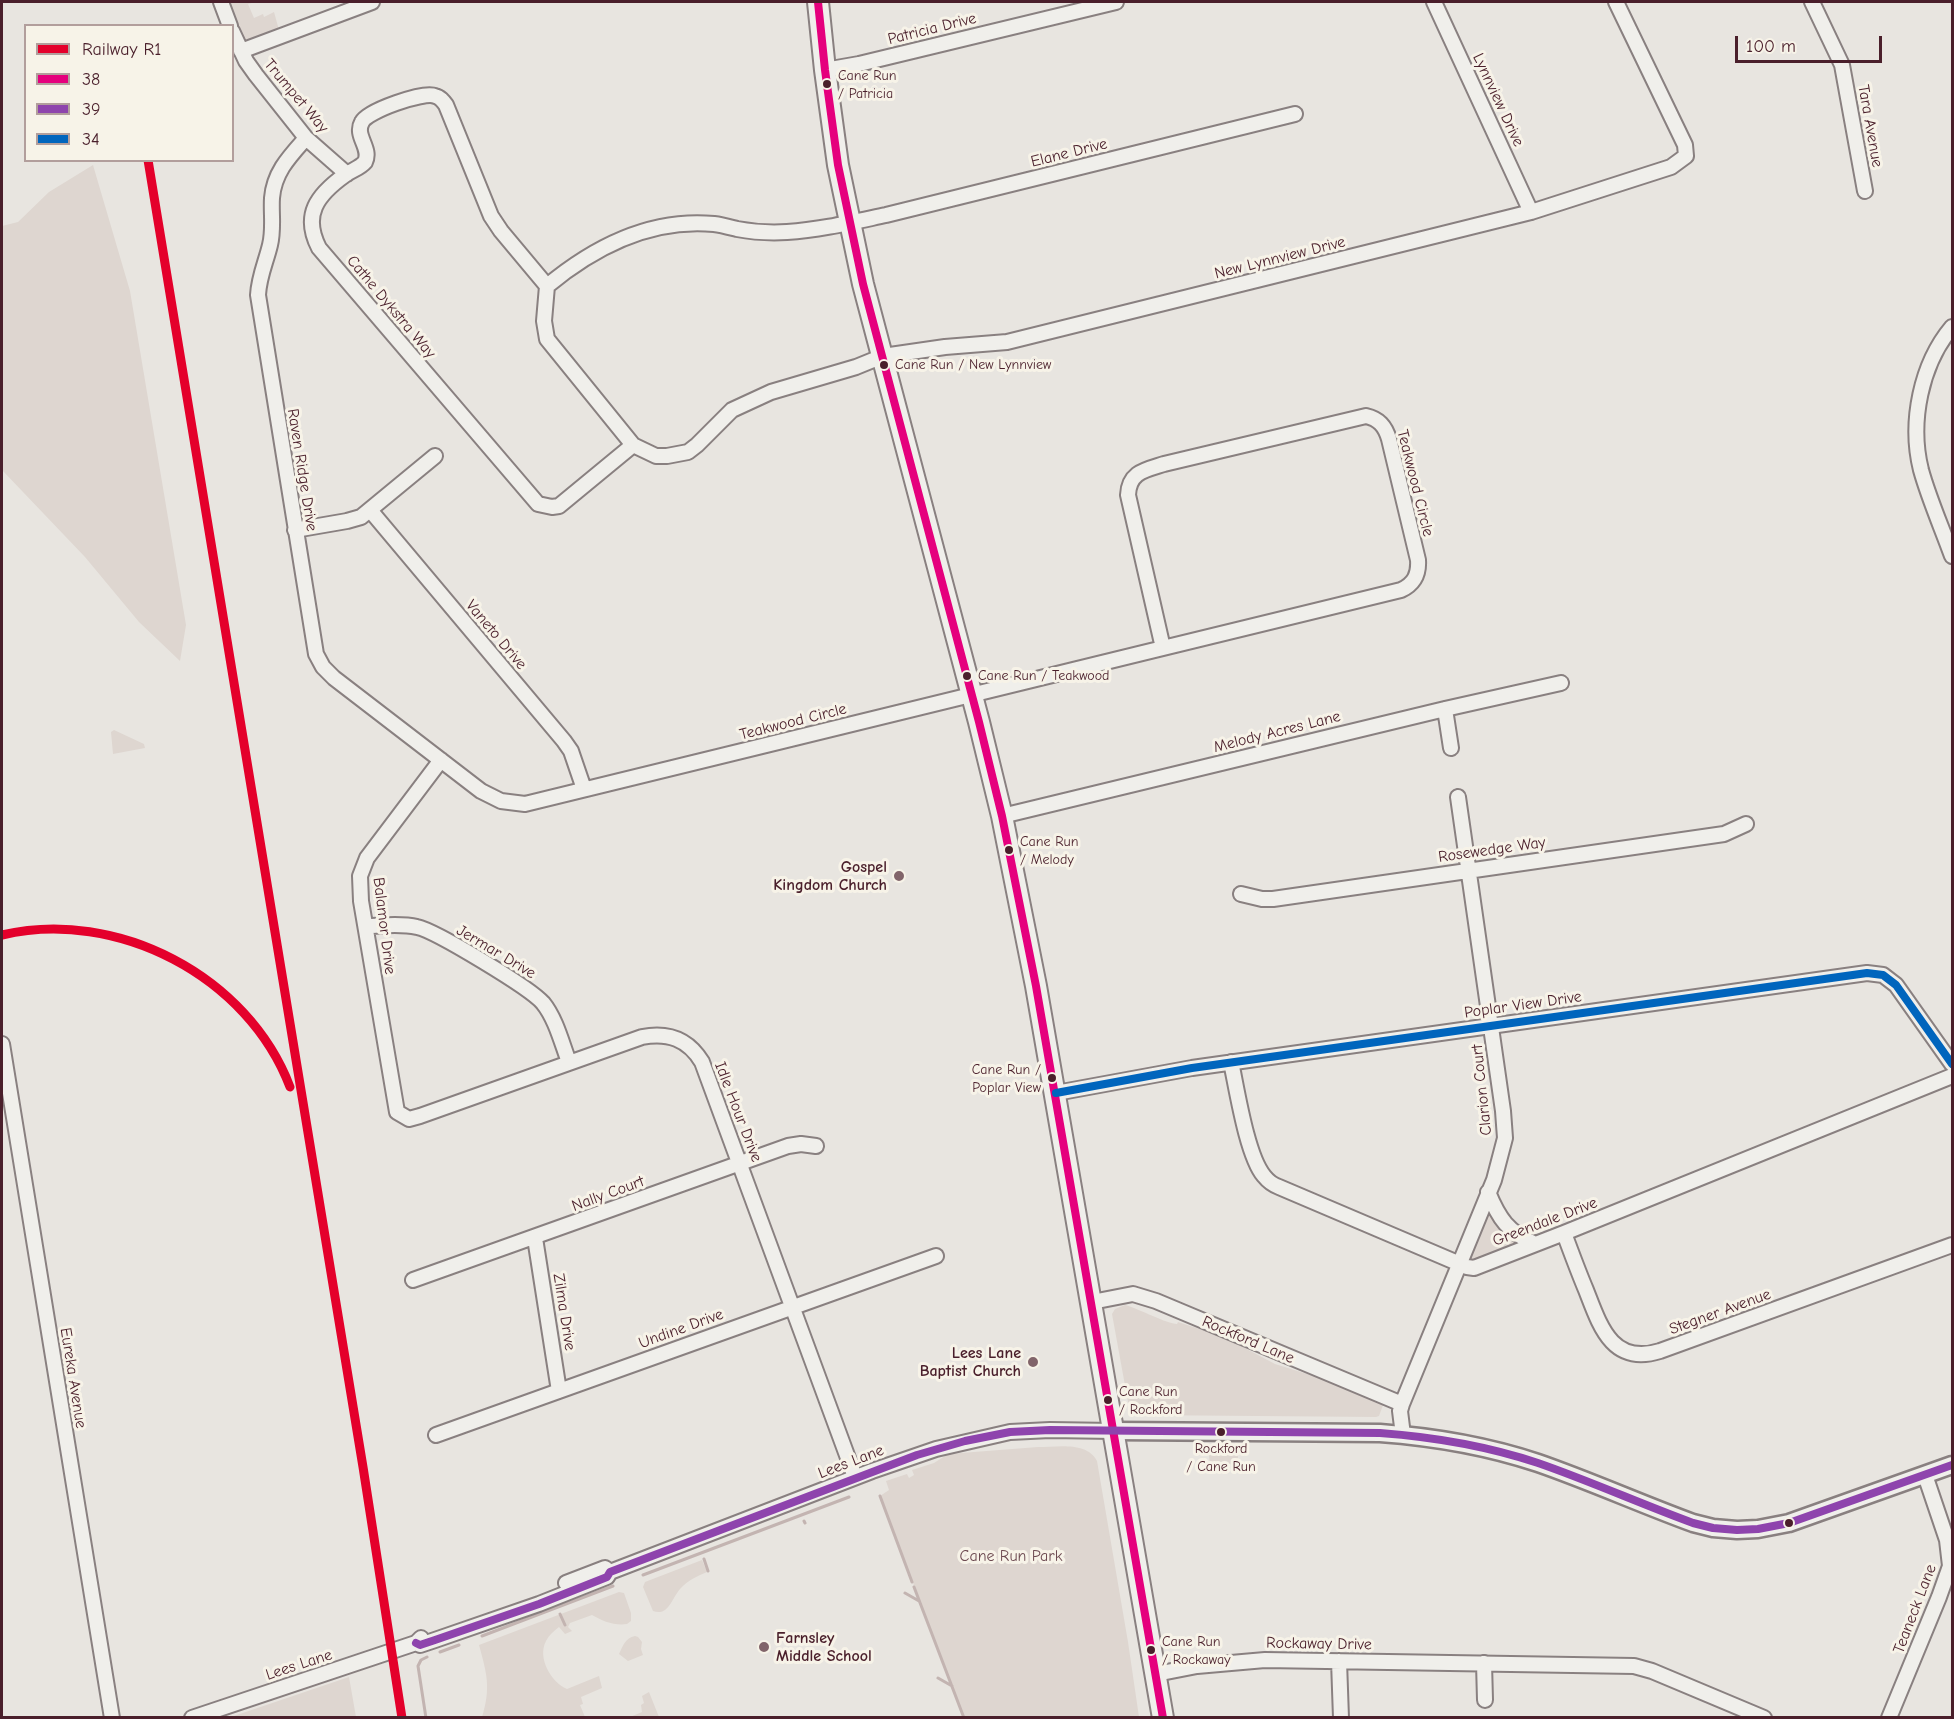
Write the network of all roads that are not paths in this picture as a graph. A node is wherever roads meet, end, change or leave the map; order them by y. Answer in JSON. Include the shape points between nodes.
{"nodes":[{"id":1,"x":221,"y":2,"type":"edge"},
{"id":2,"x":372,"y":2,"type":"edge"},
{"id":3,"x":818,"y":2,"type":"edge"},
{"id":4,"x":1116,"y":2,"type":"edge"},
{"id":5,"x":1434,"y":2,"type":"edge"},
{"id":6,"x":1616,"y":2,"type":"edge"},
{"id":7,"x":1812,"y":2,"type":"edge"},
{"id":8,"x":229,"y":24,"type":"edge"},
{"id":9,"x":234,"y":35,"type":"edge"},
{"id":10,"x":241,"y":51,"type":"junction"},
{"id":11,"x":825,"y":70,"type":"junction"},
{"id":12,"x":1296,"y":114,"type":"dead end"},
{"id":13,"x":306,"y":138,"type":"junction"},
{"id":14,"x":347,"y":174,"type":"junction"},
{"id":15,"x":1865,"y":191,"type":"dead end"},
{"id":16,"x":1531,"y":212,"type":"junction"},
{"id":17,"x":850,"y":223,"type":"junction"},
{"id":18,"x":547,"y":286,"type":"junction"},
{"id":19,"x":1953,"y":327,"type":"edge"},
{"id":20,"x":883,"y":356,"type":"junction"},
{"id":21,"x":633,"y":445,"type":"junction"},
{"id":22,"x":435,"y":456,"type":"dead end"},
{"id":23,"x":370,"y":510,"type":"junction"},
{"id":24,"x":295,"y":530,"type":"junction"},
{"id":25,"x":1953,"y":556,"type":"edge"},
{"id":26,"x":1163,"y":648,"type":"junction"},
{"id":27,"x":1561,"y":683,"type":"dead end"},
{"id":28,"x":972,"y":696,"type":"junction"},
{"id":29,"x":1445,"y":709,"type":"junction"},
{"id":30,"x":1451,"y":748,"type":"dead end"},
{"id":31,"x":441,"y":760,"type":"junction"},
{"id":32,"x":584,"y":789,"type":"junction"},
{"id":33,"x":1458,"y":797,"type":"dead end"},
{"id":34,"x":1002,"y":816,"type":"junction"},
{"id":35,"x":1746,"y":824,"type":"dead end"},
{"id":36,"x":1468,"y":870,"type":"junction"},
{"id":37,"x":1241,"y":894,"type":"dead end"},
{"id":38,"x":366,"y":927,"type":"junction"},
{"id":39,"x":1491,"y":1027,"type":"junction"},
{"id":40,"x":2,"y":1044,"type":"edge"},
{"id":41,"x":569,"y":1062,"type":"junction"},
{"id":42,"x":1231,"y":1062,"type":"junction"},
{"id":43,"x":1953,"y":1064,"type":"edge"},
{"id":44,"x":1953,"y":1076,"type":"edge"},
{"id":45,"x":1056,"y":1093,"type":"junction"},
{"id":46,"x":403,"y":1116,"type":"joint"},
{"id":47,"x":816,"y":1146,"type":"dead end"},
{"id":48,"x":739,"y":1163,"type":"junction"},
{"id":49,"x":1488,"y":1192,"type":"junction"},
{"id":50,"x":1564,"y":1233,"type":"junction"},
{"id":51,"x":535,"y":1238,"type":"junction"},
{"id":52,"x":1535,"y":1245,"type":"junction"},
{"id":53,"x":1952,"y":1248,"type":"edge"},
{"id":54,"x":936,"y":1256,"type":"dead end"},
{"id":55,"x":1458,"y":1263,"type":"junction"},
{"id":56,"x":413,"y":1280,"type":"dead end"},
{"id":57,"x":1092,"y":1302,"type":"junction"},
{"id":58,"x":793,"y":1306,"type":"junction"},
{"id":59,"x":560,"y":1390,"type":"junction"},
{"id":60,"x":1402,"y":1404,"type":"junction"},
{"id":61,"x":1114,"y":1431,"type":"junction"},
{"id":62,"x":1403,"y":1434,"type":"junction"},
{"id":63,"x":436,"y":1435,"type":"dead end"},
{"id":64,"x":1953,"y":1465,"type":"edge"},
{"id":65,"x":1925,"y":1475,"type":"junction"},
{"id":66,"x":855,"y":1477,"type":"junction"},
{"id":67,"x":1951,"y":1554,"type":"edge"},
{"id":68,"x":1339,"y":1661,"type":"junction"},
{"id":69,"x":1484,"y":1663,"type":"junction"},
{"id":70,"x":1156,"y":1674,"type":"junction"},
{"id":71,"x":1485,"y":1700,"type":"dead end"},
{"id":72,"x":1738,"y":1713,"type":"edge"},
{"id":73,"x":112,"y":1718,"type":"edge"},
{"id":74,"x":192,"y":1718,"type":"edge"},
{"id":75,"x":1163,"y":1718,"type":"edge"},
{"id":76,"x":1341,"y":1718,"type":"edge"},
{"id":77,"x":1764,"y":1718,"type":"edge"},
{"id":78,"x":1889,"y":1718,"type":"edge"}],
"edges":[{"from":1,"to":8,"type":"street"},
{"from":2,"to":10,"type":"street"},
{"from":3,"to":11,"type":"highway"},
{"from":4,"to":11,"type":"street","name":"Patricia Drive"},
{"from":5,"to":16,"type":"street","name":"Lynnview Drive"},
{"from":6,"to":16,"type":"street","name":"New Lynnview Drive","via":[[1685,145],[1686,156],[1597,192]]},
{"from":7,"to":15,"type":"street","name":"Tara Avenue","via":[[1842,65]]},
{"from":9,"to":10,"type":"street","name":"Trumpet Way"},
{"from":10,"to":13,"type":"street","name":"Trumpet Way"},
{"from":11,"to":17,"type":"highway"},
{"from":12,"to":17,"type":"street","name":"Elane Drive"},
{"from":13,"to":14,"type":"street","name":"Trumpet Way"},
{"from":13,"to":24,"type":"street","name":"Raven Ridge Drive","via":[[278,172],[272,195],[273,228],[258,295]]},
{"from":14,"to":18,"type":"street","name":"Cathe Dykstra Way","via":[[368,158],[359,130],[368,115],[422,95],[436,96],[446,105],[491,216]]},
{"from":14,"to":21,"type":"street","name":"Cathe Dykstra Way","via":[[326,190],[315,205],[311,228],[319,248],[531,499],[544,507],[559,506]]},
{"from":16,"to":20,"type":"street","name":"New Lynnview Drive","via":[[1007,342]]},
{"from":17,"to":18,"type":"street","via":[[786,232],[759,232],[715,224],[646,231],[592,253]]},
{"from":17,"to":20,"type":"highway"},
{"from":18,"to":21,"type":"street","via":[[547,339]]},
{"from":19,"to":25,"type":"street","via":[[1933,357],[1925,378],[1917,444],[1921,469]]},
{"from":20,"to":21,"type":"street","name":"New Lynnview Drive","via":[[748,402],[732,410],[697,445],[678,455],[656,456]]},
{"from":20,"to":28,"type":"highway"},
{"from":22,"to":23,"type":"street"},
{"from":23,"to":24,"type":"street","via":[[357,518]]},
{"from":23,"to":32,"type":"street","name":"Vaneto Drive","via":[[564,741]]},
{"from":24,"to":31,"type":"street","name":"Raven Ridge Drive","via":[[321,664]]},
{"from":26,"to":26,"type":"street","name":"Teakwood Circle","via":[[1128,495],[1133,477],[1139,471],[1164,464],[1357,417],[1372,418],[1384,426],[1418,560],[1413,582],[1401,590]]},
{"from":26,"to":28,"type":"street","name":"Teakwood Circle"},
{"from":27,"to":29,"type":"street","name":"Melody Acres Lane"},
{"from":28,"to":32,"type":"street","name":"Teakwood Circle"},
{"from":28,"to":34,"type":"highway"},
{"from":29,"to":30,"type":"street"},
{"from":29,"to":34,"type":"street","name":"Melody Acres Lane"},
{"from":31,"to":32,"type":"street","name":"Teakwood Circle","via":[[481,791],[509,803],[525,804]]},
{"from":31,"to":38,"type":"street","name":"Balamor Drive","via":[[363,865],[360,887]]},
{"from":33,"to":36,"type":"street","name":"Clarion Court"},
{"from":34,"to":45,"type":"highway"},
{"from":35,"to":36,"type":"street","name":"Rosewedge Way","via":[[1724,834]]},
{"from":36,"to":37,"type":"street","name":"Rosewedge Way","via":[[1273,899]]},
{"from":36,"to":39,"type":"street","name":"Clarion Court"},
{"from":38,"to":41,"type":"street","name":"Jermar Drive","via":[[424,929],[522,986],[544,1004]]},
{"from":38,"to":46,"type":"street","name":"Balamor Drive","via":[[396,1112]]},
{"from":39,"to":42,"type":"street","name":"Poplar View Drive"},
{"from":39,"to":43,"type":"street","name":"Poplar View Drive","via":[[1873,972],[1896,985]]},
{"from":39,"to":49,"type":"street","name":"Clarion Court","via":[[1505,1124],[1503,1149]]},
{"from":40,"to":73,"type":"street","name":"Eureka Avenue"},
{"from":41,"to":46,"type":"street","name":"Idle Hour Drive","via":[[420,1116]]},
{"from":41,"to":48,"type":"street","name":"Idle Hour Drive","via":[[642,1037],[663,1035],[683,1041],[702,1062]]},
{"from":42,"to":45,"type":"street","name":"Poplar View Drive"},
{"from":42,"to":55,"type":"street","name":"Greendale Drive","via":[[1251,1149],[1267,1180]]},
{"from":44,"to":50,"type":"street","name":"Greendale Drive"},
{"from":45,"to":57,"type":"highway"},
{"from":47,"to":48,"type":"street","name":"Nally Court","via":[[788,1146]]},
{"from":48,"to":51,"type":"street","name":"Nally Court"},
{"from":48,"to":58,"type":"street","name":"Idle Hour Drive"},
{"from":49,"to":52,"type":"street","via":[[1505,1224]]},
{"from":49,"to":55,"type":"street","name":"Clarion Court"},
{"from":50,"to":52,"type":"street","name":"Greendale Drive"},
{"from":50,"to":53,"type":"street","name":"Stegner Avenue","via":[[1600,1327],[1617,1347],[1640,1355]]},
{"from":51,"to":56,"type":"street","name":"Nally Court"},
{"from":51,"to":59,"type":"street","name":"Zilma Drive"},
{"from":52,"to":55,"type":"street","name":"Greendale Drive","via":[[1474,1268]]},
{"from":54,"to":58,"type":"street","name":"Undine Drive"},
{"from":55,"to":60,"type":"street","name":"Clarion Court"},
{"from":57,"to":60,"type":"street","name":"Rockford Lane","via":[[1133,1294],[1156,1301]]},
{"from":57,"to":61,"type":"highway"},
{"from":58,"to":59,"type":"street","name":"Undine Drive"},
{"from":58,"to":66,"type":"street","name":"Idle Hour Drive"},
{"from":59,"to":63,"type":"street","name":"Undine Drive"},
{"from":60,"to":62,"type":"street","name":"Clarion Court"},
{"from":61,"to":62,"type":"main road"},
{"from":61,"to":66,"type":"street","name":"Lees Lane","via":[[1010,1432],[936,1449]]},
{"from":61,"to":70,"type":"highway"},
{"from":62,"to":65,"type":"main road","via":[[1517,1457],[1693,1523],[1729,1529],[1789,1523]]},
{"from":64,"to":65,"type":"main road"},
{"from":65,"to":67,"type":"street","name":"Teaneck Lane"},
{"from":66,"to":74,"type":"street","name":"Lees Lane","via":[[610,1572],[607,1577],[529,1608]]},
{"from":67,"to":78,"type":"street","name":"Teaneck Lane","via":[[1948,1574]]},
{"from":68,"to":69,"type":"street","name":"Rockaway Drive"},
{"from":68,"to":70,"type":"street","name":"Rockaway Drive","via":[[1235,1661]]},
{"from":68,"to":76,"type":"street"},
{"from":69,"to":71,"type":"street"},
{"from":69,"to":72,"type":"street","name":"Rockaway Drive","via":[[1634,1666]]},
{"from":70,"to":75,"type":"highway"},
{"from":72,"to":77,"type":"street","name":"Rockaway Drive"}]}
